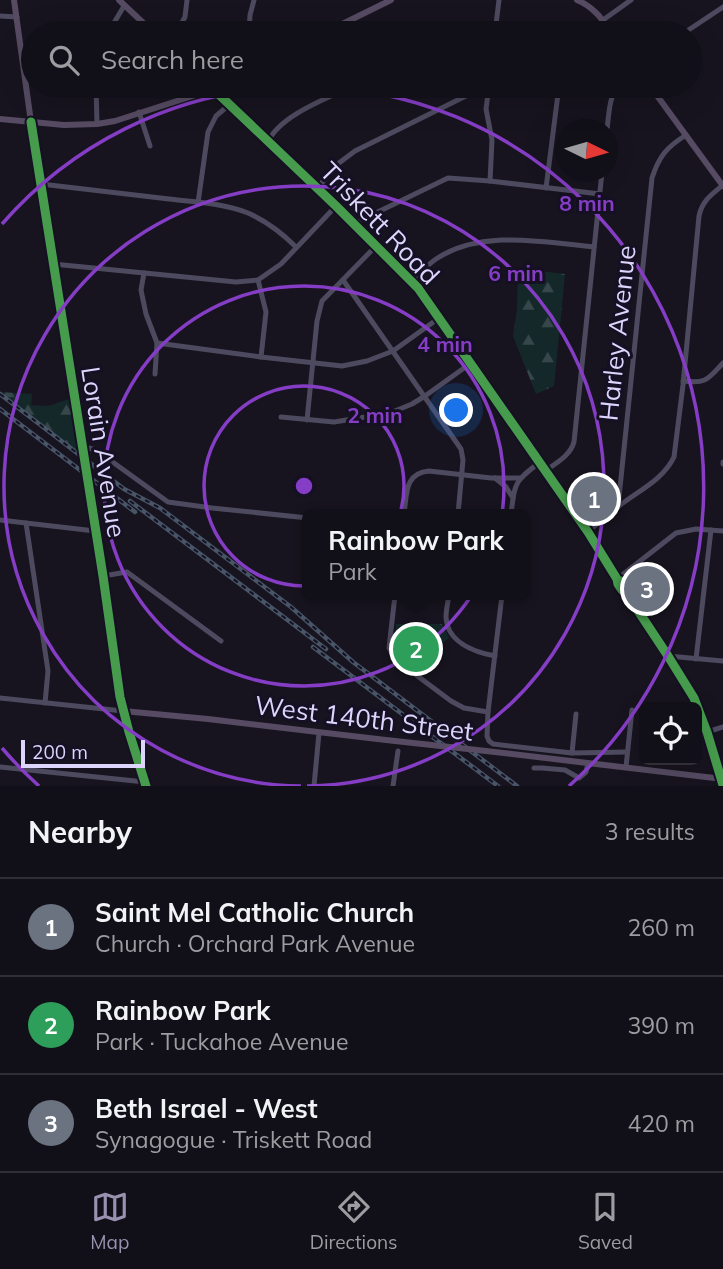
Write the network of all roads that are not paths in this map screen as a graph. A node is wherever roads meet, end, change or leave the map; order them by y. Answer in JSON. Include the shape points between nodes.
{"nodes":[{"id":1,"x":14,"y":0,"type":"edge"},
{"id":2,"x":187,"y":0,"type":"edge"},
{"id":3,"x":254,"y":0,"type":"edge"},
{"id":4,"x":391,"y":0,"type":"edge"},
{"id":5,"x":499,"y":0,"type":"edge"},
{"id":6,"x":578,"y":0,"type":"edge"},
{"id":7,"x":631,"y":0,"type":"edge"},
{"id":8,"x":122,"y":3,"type":"edge"},
{"id":9,"x":723,"y":8,"type":"edge"},
{"id":10,"x":0,"y":16,"type":"edge"},
{"id":11,"x":16,"y":17,"type":"junction"},
{"id":12,"x":603,"y":20,"type":"joint"},
{"id":13,"x":114,"y":21,"type":"edge"},
{"id":14,"x":142,"y":21,"type":"edge"},
{"id":15,"x":184,"y":21,"type":"edge"},
{"id":16,"x":250,"y":21,"type":"edge"},
{"id":17,"x":348,"y":21,"type":"edge"},
{"id":18,"x":496,"y":21,"type":"edge"},
{"id":19,"x":702,"y":21,"type":"edge"},
{"id":20,"x":21,"y":52,"type":"edge"},
{"id":21,"x":28,"y":98,"type":"edge"},
{"id":22,"x":96,"y":98,"type":"edge"},
{"id":23,"x":184,"y":98,"type":"edge"},
{"id":24,"x":224,"y":98,"type":"edge"},
{"id":25,"x":329,"y":98,"type":"edge"},
{"id":26,"x":463,"y":98,"type":"edge"},
{"id":27,"x":486,"y":98,"type":"edge"},
{"id":28,"x":555,"y":98,"type":"edge"},
{"id":29,"x":612,"y":98,"type":"edge"},
{"id":30,"x":659,"y":98,"type":"edge"},
{"id":31,"x":229,"y":105,"type":"junction"},
{"id":32,"x":139,"y":112,"type":"junction"},
{"id":33,"x":0,"y":119,"type":"edge"},
{"id":34,"x":609,"y":119,"type":"edge"},
{"id":35,"x":31,"y":122,"type":"junction"},
{"id":36,"x":97,"y":124,"type":"junction"},
{"id":37,"x":686,"y":135,"type":"junction"},
{"id":38,"x":268,"y":142,"type":"junction"},
{"id":39,"x":150,"y":146,"type":"dead end"},
{"id":40,"x":490,"y":181,"type":"junction"},
{"id":41,"x":601,"y":182,"type":"edge"},
{"id":42,"x":41,"y":184,"type":"junction"},
{"id":43,"x":723,"y":185,"type":"edge"},
{"id":44,"x":318,"y":187,"type":"junction"},
{"id":45,"x":546,"y":188,"type":"junction"},
{"id":46,"x":600,"y":194,"type":"junction"},
{"id":47,"x":198,"y":202,"type":"junction"},
{"id":48,"x":336,"y":206,"type":"junction"},
{"id":49,"x":354,"y":224,"type":"junction"},
{"id":50,"x":376,"y":246,"type":"junction"},
{"id":51,"x":296,"y":247,"type":"junction"},
{"id":52,"x":594,"y":247,"type":"junction"},
{"id":53,"x":53,"y":264,"type":"junction"},
{"id":54,"x":144,"y":273,"type":"junction"},
{"id":55,"x":258,"y":280,"type":"junction"},
{"id":56,"x":343,"y":280,"type":"junction"},
{"id":57,"x":412,"y":281,"type":"junction"},
{"id":58,"x":439,"y":318,"type":"junction"},
{"id":59,"x":157,"y":343,"type":"junction"},
{"id":60,"x":393,"y":351,"type":"junction"},
{"id":61,"x":261,"y":357,"type":"junction"},
{"id":62,"x":313,"y":363,"type":"junction"},
{"id":63,"x":471,"y":363,"type":"junction"},
{"id":64,"x":723,"y":363,"type":"edge"},
{"id":65,"x":155,"y":374,"type":"dead end"},
{"id":66,"x":683,"y":381,"type":"junction"},
{"id":67,"x":425,"y":397,"type":"junction"},
{"id":68,"x":281,"y":417,"type":"dead end"},
{"id":69,"x":307,"y":419,"type":"junction"},
{"id":70,"x":81,"y":446,"type":"junction"},
{"id":71,"x":540,"y":462,"type":"junction"},
{"id":72,"x":545,"y":471,"type":"junction"},
{"id":73,"x":462,"y":475,"type":"junction"},
{"id":74,"x":495,"y":478,"type":"junction"},
{"id":75,"x":519,"y":478,"type":"junction"},
{"id":76,"x":513,"y":498,"type":"junction"},
{"id":77,"x":618,"y":507,"type":"junction"},
{"id":78,"x":405,"y":509,"type":"edge"},
{"id":79,"x":459,"y":509,"type":"edge"},
{"id":80,"x":512,"y":509,"type":"edge"},
{"id":81,"x":302,"y":517,"type":"edge"},
{"id":82,"x":0,"y":520,"type":"edge"},
{"id":83,"x":26,"y":523,"type":"junction"},
{"id":84,"x":711,"y":530,"type":"junction"},
{"id":85,"x":95,"y":531,"type":"junction"},
{"id":86,"x":723,"y":531,"type":"edge"},
{"id":87,"x":588,"y":532,"type":"junction"},
{"id":88,"x":103,"y":576,"type":"junction"},
{"id":89,"x":617,"y":579,"type":"junction"},
{"id":90,"x":394,"y":600,"type":"edge"},
{"id":91,"x":448,"y":600,"type":"edge"},
{"id":92,"x":501,"y":600,"type":"edge"},
{"id":93,"x":221,"y":641,"type":"dead end"},
{"id":94,"x":495,"y":656,"type":"junction"},
{"id":95,"x":668,"y":656,"type":"junction"},
{"id":96,"x":696,"y":659,"type":"junction"},
{"id":97,"x":723,"y":661,"type":"edge"},
{"id":98,"x":0,"y":698,"type":"edge"},
{"id":99,"x":45,"y":702,"type":"junction"},
{"id":100,"x":632,"y":710,"type":"dead end"},
{"id":101,"x":123,"y":711,"type":"junction"},
{"id":102,"x":488,"y":712,"type":"junction"},
{"id":103,"x":576,"y":714,"type":"dead end"},
{"id":104,"x":723,"y":727,"type":"edge"},
{"id":105,"x":707,"y":732,"type":"junction"},
{"id":106,"x":319,"y":733,"type":"junction"},
{"id":107,"x":398,"y":751,"type":"dead end"},
{"id":108,"x":627,"y":752,"type":"junction"},
{"id":109,"x":572,"y":753,"type":"junction"},
{"id":110,"x":588,"y":763,"type":"junction"},
{"id":111,"x":0,"y":767,"type":"edge"},
{"id":112,"x":625,"y":767,"type":"junction"},
{"id":113,"x":534,"y":768,"type":"dead end"},
{"id":114,"x":723,"y":781,"type":"edge"},
{"id":115,"x":146,"y":784,"type":"edge"},
{"id":116,"x":314,"y":786,"type":"edge"},
{"id":117,"x":393,"y":786,"type":"edge"}],
"edges":[{"from":1,"to":11,"type":"main road","name":"Lorain Avenue"},
{"from":2,"to":15,"type":"street"},
{"from":3,"to":16,"type":"street"},
{"from":4,"to":17,"type":"main road"},
{"from":5,"to":18,"type":"street"},
{"from":6,"to":12,"type":"main road"},
{"from":7,"to":12,"type":"street"},
{"from":8,"to":13,"type":"street"},
{"from":8,"to":14,"type":"main road"},
{"from":9,"to":19,"type":"street"},
{"from":10,"to":11,"type":"street"},
{"from":11,"to":20,"type":"main road","name":"Lorain Avenue"},
{"from":21,"to":35,"type":"main road","name":"Lorain Avenue"},
{"from":22,"to":36,"type":"street"},
{"from":23,"to":32,"type":"main road"},
{"from":24,"to":31,"type":"main road","name":"Triskett Road"},
{"from":25,"to":38,"type":"street","via":[[284,123]]},
{"from":26,"to":44,"type":"street","via":[[355,151]]},
{"from":27,"to":40,"type":"street","via":[[492,140]]},
{"from":28,"to":45,"type":"street"},
{"from":29,"to":34,"type":"street"},
{"from":30,"to":37,"type":"main road"},
{"from":31,"to":38,"type":"main road","name":"Triskett Road"},
{"from":31,"to":47,"type":"street","via":[[216,116],[208,132]]},
{"from":32,"to":36,"type":"main road"},
{"from":32,"to":39,"type":"street"},
{"from":33,"to":35,"type":"main road"},
{"from":35,"to":36,"type":"main road"},
{"from":35,"to":42,"type":"main road","name":"Lorain Avenue"},
{"from":37,"to":43,"type":"main road"},
{"from":37,"to":77,"type":"street","name":"Harley Avenue","via":[[664,153],[652,178]]},
{"from":38,"to":44,"type":"main road","name":"Triskett Road"},
{"from":40,"to":45,"type":"street"},
{"from":40,"to":49,"type":"street","via":[[448,178]]},
{"from":41,"to":46,"type":"street"},
{"from":42,"to":47,"type":"street"},
{"from":42,"to":53,"type":"main road","name":"Lorain Avenue"},
{"from":43,"to":66,"type":"street","via":[[706,199],[699,216]]},
{"from":44,"to":48,"type":"main road","name":"Triskett Road"},
{"from":45,"to":46,"type":"street"},
{"from":46,"to":52,"type":"street"},
{"from":47,"to":51,"type":"street","via":[[247,213]]},
{"from":48,"to":49,"type":"main road","name":"Triskett Road"},
{"from":48,"to":51,"type":"street"},
{"from":49,"to":50,"type":"main road","name":"Triskett Road"},
{"from":50,"to":56,"type":"street"},
{"from":50,"to":57,"type":"main road","name":"Triskett Road"},
{"from":51,"to":55,"type":"street"},
{"from":52,"to":57,"type":"street","via":[[516,239],[489,241],[436,259]]},
{"from":52,"to":72,"type":"street","via":[[575,442],[568,454]]},
{"from":53,"to":54,"type":"street"},
{"from":53,"to":70,"type":"main road","name":"Lorain Avenue"},
{"from":54,"to":55,"type":"street"},
{"from":54,"to":59,"type":"street","via":[[141,290]]},
{"from":55,"to":61,"type":"street","via":[[266,312]]},
{"from":56,"to":60,"type":"street"},
{"from":56,"to":62,"type":"street","via":[[322,301]]},
{"from":57,"to":58,"type":"main road","name":"Triskett Road"},
{"from":58,"to":60,"type":"street"},
{"from":58,"to":63,"type":"main road","name":"Triskett Road"},
{"from":59,"to":61,"type":"street"},
{"from":59,"to":65,"type":"street"},
{"from":60,"to":62,"type":"street","via":[[353,365]]},
{"from":60,"to":67,"type":"street"},
{"from":61,"to":62,"type":"street"},
{"from":62,"to":69,"type":"street"},
{"from":63,"to":67,"type":"street"},
{"from":63,"to":71,"type":"main road","name":"Triskett Road"},
{"from":64,"to":66,"type":"street","via":[[707,380]]},
{"from":66,"to":77,"type":"street","via":[[671,465]]},
{"from":67,"to":69,"type":"street","via":[[390,413],[334,422]]},
{"from":67,"to":73,"type":"street","via":[[461,449]]},
{"from":68,"to":69,"type":"street"},
{"from":70,"to":81,"type":"street","via":[[96,450],[168,502]]},
{"from":70,"to":85,"type":"main road","name":"Lorain Avenue"},
{"from":71,"to":72,"type":"main road","name":"Triskett Road"},
{"from":71,"to":75,"type":"street"},
{"from":72,"to":87,"type":"main road","name":"Triskett Road"},
{"from":73,"to":74,"type":"street"},
{"from":73,"to":78,"type":"street","via":[[429,471],[414,475]]},
{"from":73,"to":79,"type":"street"},
{"from":74,"to":75,"type":"street"},
{"from":74,"to":76,"type":"street"},
{"from":75,"to":76,"type":"street"},
{"from":76,"to":80,"type":"street"},
{"from":77,"to":87,"type":"street"},
{"from":82,"to":83,"type":"street"},
{"from":83,"to":85,"type":"street"},
{"from":83,"to":99,"type":"street","via":[[48,671]]},
{"from":84,"to":86,"type":"street"},
{"from":84,"to":89,"type":"street","via":[[676,533]]},
{"from":84,"to":96,"type":"street"},
{"from":85,"to":88,"type":"main road","name":"Lorain Avenue"},
{"from":87,"to":89,"type":"main road","name":"Triskett Road"},
{"from":88,"to":93,"type":"street","via":[[127,572]]},
{"from":88,"to":101,"type":"main road","name":"Lorain Avenue"},
{"from":89,"to":95,"type":"main road","name":"Triskett Road"},
{"from":90,"to":102,"type":"street","via":[[389,648],[396,660],[451,701]]},
{"from":91,"to":94,"type":"street","via":[[446,619],[455,638]]},
{"from":92,"to":94,"type":"street"},
{"from":94,"to":102,"type":"street"},
{"from":95,"to":96,"type":"street"},
{"from":95,"to":105,"type":"main road","name":"Triskett Road","via":[[694,698]]},
{"from":96,"to":97,"type":"street"},
{"from":98,"to":99,"type":"street","name":"West 140th Street"},
{"from":99,"to":101,"type":"street","name":"West 140th Street"},
{"from":100,"to":108,"type":"street"},
{"from":101,"to":106,"type":"main road","name":"West 140th Street"},
{"from":101,"to":115,"type":"main road","name":"Lorain Avenue"},
{"from":102,"to":109,"type":"street","via":[[487,736],[493,744]]},
{"from":103,"to":109,"type":"street"},
{"from":104,"to":105,"type":"street"},
{"from":105,"to":114,"type":"main road","name":"Triskett Road"},
{"from":106,"to":110,"type":"main road","name":"West 140th Street","bridge":true},
{"from":106,"to":116,"type":"street"},
{"from":107,"to":117,"type":"street"},
{"from":108,"to":109,"type":"street"},
{"from":108,"to":112,"type":"street"},
{"from":110,"to":112,"type":"main road","name":"West 140th Street"},
{"from":110,"to":113,"type":"street","via":[[579,778],[565,770]]},
{"from":111,"to":115,"type":"street"},
{"from":112,"to":114,"type":"main road","name":"West 140th Street"}]}
